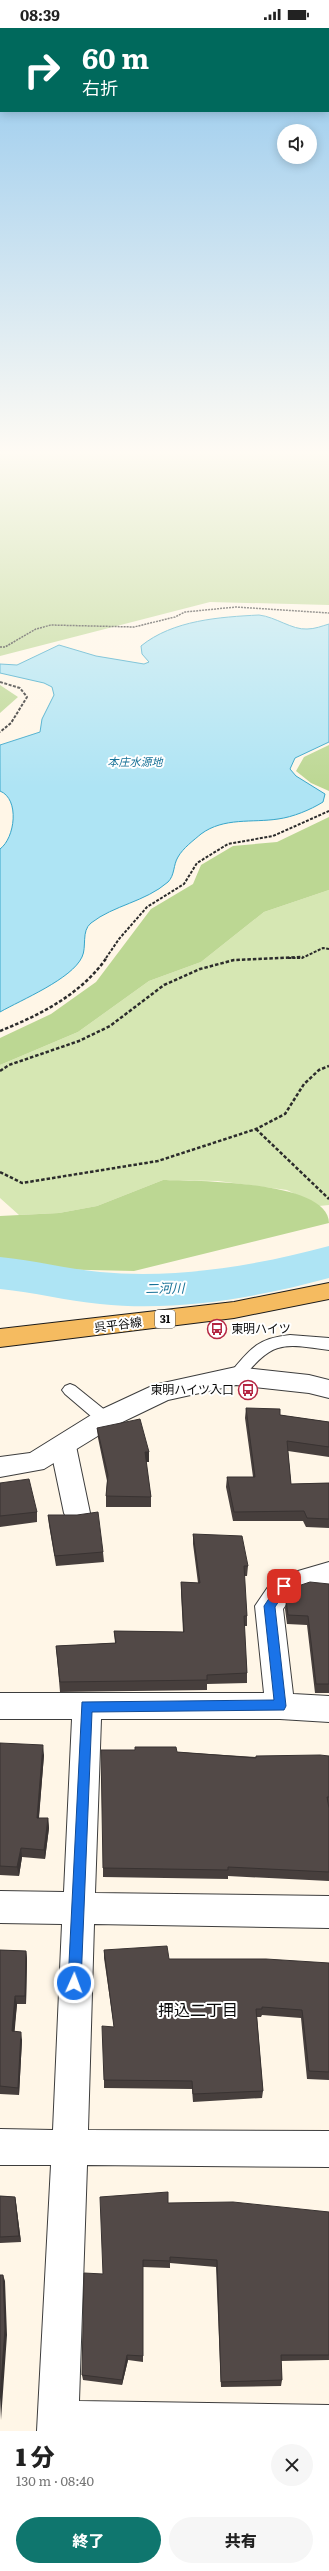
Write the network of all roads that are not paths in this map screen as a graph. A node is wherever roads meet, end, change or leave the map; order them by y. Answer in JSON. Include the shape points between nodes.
{"nodes":[{"id":1,"x":329,"y":1291,"type":"edge"},
{"id":2,"x":0,"y":1338,"type":"edge"},
{"id":3,"x":329,"y":1344,"type":"edge"},
{"id":4,"x":236,"y":1376,"type":"junction"},
{"id":5,"x":329,"y":1389,"type":"edge"},
{"id":6,"x":70,"y":1390,"type":"dead end"},
{"id":7,"x":105,"y":1419,"type":"junction"},
{"id":8,"x":63,"y":1446,"type":"junction"},
{"id":9,"x":0,"y":1467,"type":"edge"},
{"id":10,"x":77,"y":1513,"type":"edge"},
{"id":11,"x":329,"y":1573,"type":"edge"},
{"id":12,"x":0,"y":1706,"type":"edge"},
{"id":13,"x":87,"y":1706,"type":"junction"},
{"id":14,"x":280,"y":1706,"type":"junction"},
{"id":15,"x":329,"y":1709,"type":"edge"},
{"id":16,"x":0,"y":1907,"type":"edge"},
{"id":17,"x":77,"y":1908,"type":"junction"},
{"id":18,"x":329,"y":1912,"type":"edge"},
{"id":19,"x":0,"y":2147,"type":"edge"},
{"id":20,"x":68,"y":2149,"type":"junction"},
{"id":21,"x":329,"y":2149,"type":"edge"},
{"id":22,"x":58,"y":2425,"type":"edge"},
{"id":23,"x":329,"y":2426,"type":"edge"}],
"edges":[{"from":1,"to":2,"type":"main road","name":"呉平谷線","number":"31","via":[[234,1310]]},
{"from":3,"to":4,"type":"lane","via":[[304,1340],[270,1343],[254,1353]]},
{"from":4,"to":5,"type":"street","via":[[309,1384]]},
{"from":4,"to":7,"type":"street","via":[[163,1392]]},
{"from":6,"to":7,"type":"lane"},
{"from":7,"to":8,"type":"street"},
{"from":8,"to":9,"type":"street","via":[[35,1462]]},
{"from":8,"to":10,"type":"street"},
{"from":11,"to":14,"type":"street","via":[[314,1575],[284,1586],[269,1606]]},
{"from":12,"to":13,"type":"street"},
{"from":13,"to":14,"type":"street"},
{"from":13,"to":17,"type":"street"},
{"from":14,"to":15,"type":"street"},
{"from":16,"to":17,"type":"street"},
{"from":17,"to":18,"type":"street"},
{"from":17,"to":20,"type":"street"},
{"from":19,"to":20,"type":"street"},
{"from":20,"to":21,"type":"street"},
{"from":20,"to":22,"type":"street"},
{"from":22,"to":23,"type":"street"}]}
